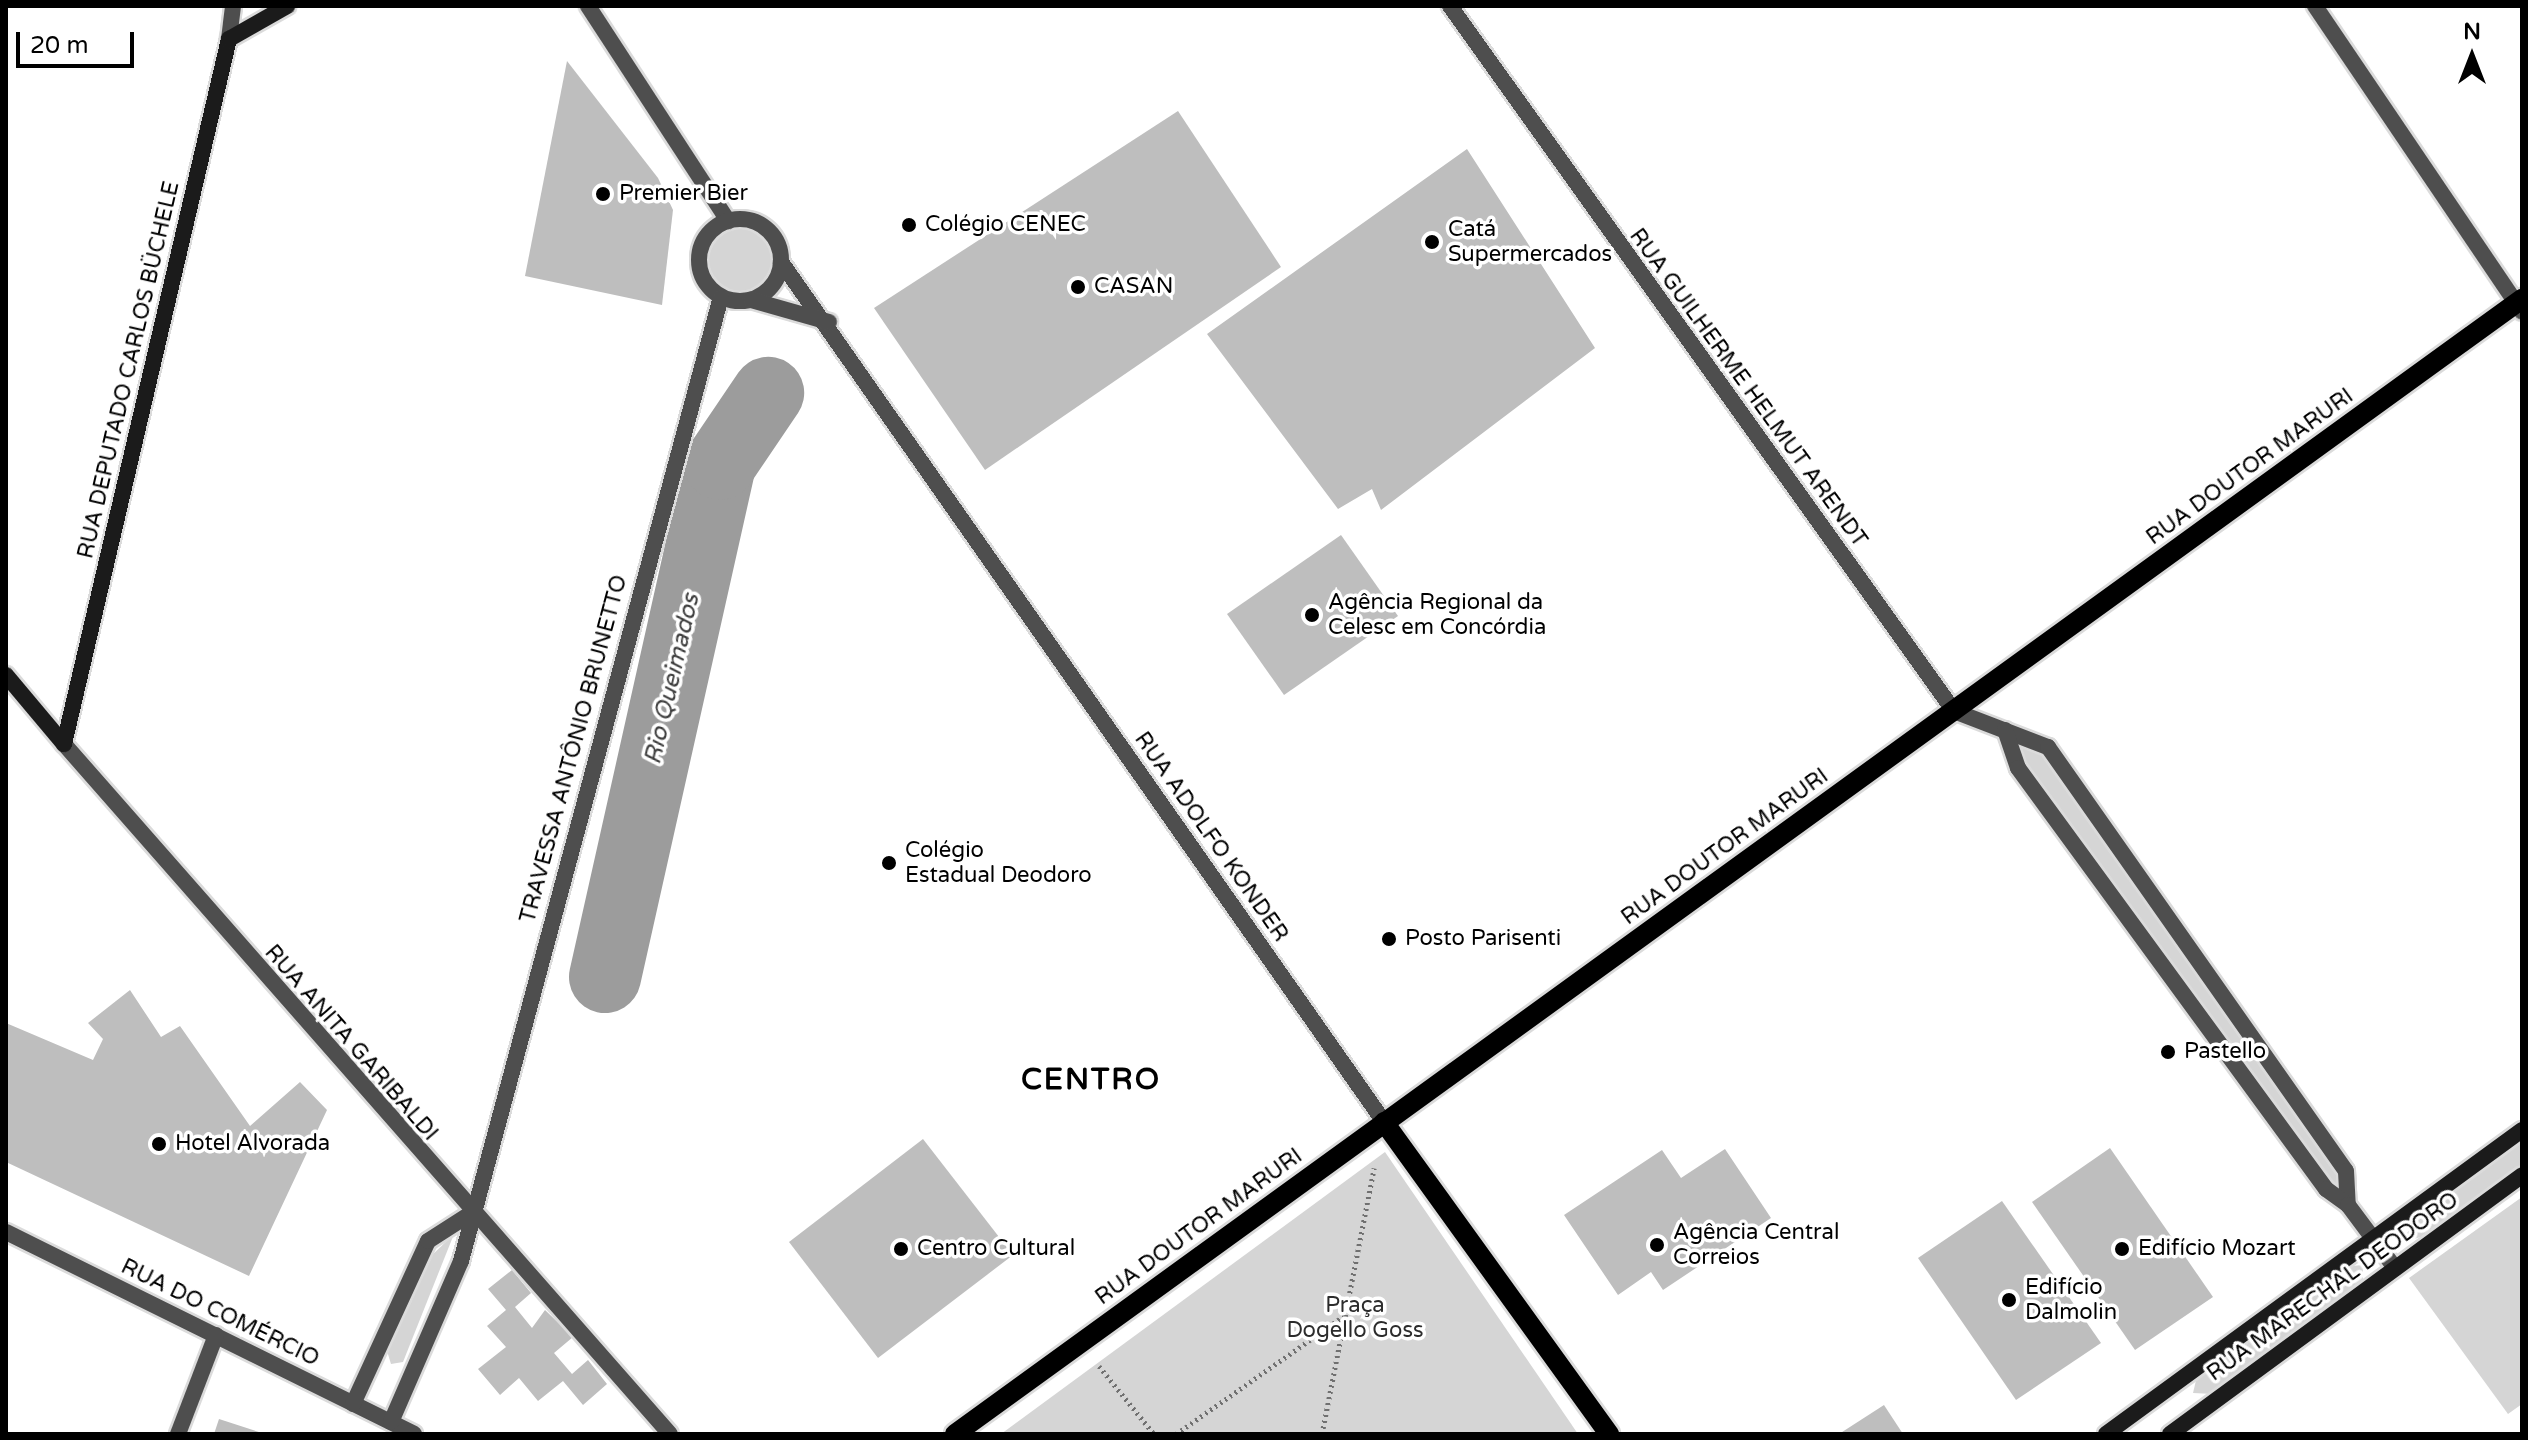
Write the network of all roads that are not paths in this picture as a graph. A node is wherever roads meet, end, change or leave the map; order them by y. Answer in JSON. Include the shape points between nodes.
{"nodes":[{"id":1,"x":233,"y":6,"type":"edge"},
{"id":2,"x":287,"y":6,"type":"edge"},
{"id":3,"x":588,"y":6,"type":"edge"},
{"id":4,"x":1450,"y":6,"type":"edge"},
{"id":5,"x":2315,"y":6,"type":"edge"},
{"id":6,"x":229,"y":39,"type":"junction"},
{"id":7,"x":728,"y":221,"type":"junction"},
{"id":8,"x":781,"y":262,"type":"junction"},
{"id":9,"x":721,"y":297,"type":"junction"},
{"id":10,"x":751,"y":300,"type":"junction"},
{"id":11,"x":2520,"y":305,"type":"edge"},
{"id":12,"x":829,"y":322,"type":"junction"},
{"id":13,"x":6,"y":675,"type":"edge"},
{"id":14,"x":1954,"y":711,"type":"junction"},
{"id":15,"x":2005,"y":730,"type":"junction"},
{"id":16,"x":64,"y":744,"type":"junction"},
{"id":17,"x":1384,"y":1122,"type":"junction"},
{"id":18,"x":2522,"y":1130,"type":"edge"},
{"id":19,"x":2522,"y":1175,"type":"edge"},
{"id":20,"x":2348,"y":1205,"type":"junction"},
{"id":21,"x":470,"y":1214,"type":"junction"},
{"id":22,"x":6,"y":1232,"type":"edge"},
{"id":23,"x":2372,"y":1241,"type":"junction"},
{"id":24,"x":2395,"y":1268,"type":"junction"},
{"id":25,"x":216,"y":1335,"type":"junction"},
{"id":26,"x":353,"y":1404,"type":"junction"},
{"id":27,"x":391,"y":1422,"type":"junction"},
{"id":28,"x":178,"y":1434,"type":"edge"},
{"id":29,"x":414,"y":1434,"type":"edge"},
{"id":30,"x":670,"y":1434,"type":"edge"},
{"id":31,"x":955,"y":1434,"type":"edge"},
{"id":32,"x":1609,"y":1434,"type":"edge"},
{"id":33,"x":2106,"y":1434,"type":"edge"},
{"id":34,"x":2170,"y":1434,"type":"edge"}],
"edges":[{"from":1,"to":6,"type":"street","name":"RUA DEPUTADO CARLOS BÜCHELE"},
{"from":2,"to":6,"type":"street"},
{"from":3,"to":7,"type":"street"},
{"from":4,"to":14,"type":"street","name":"RUA GUILHERME HELMUT ARENDT"},
{"from":5,"to":11,"type":"street"},
{"from":6,"to":16,"type":"street","name":"RUA DEPUTADO CARLOS BÜCHELE"},
{"from":7,"to":8,"type":"street","via":[[765,228]]},
{"from":7,"to":9,"type":"street","via":[[706,237],[698,263]]},
{"from":8,"to":10,"type":"street","via":[[772,286]]},
{"from":8,"to":12,"type":"street","name":"RUA ADOLFO KONDER"},
{"from":9,"to":10,"type":"street"},
{"from":9,"to":21,"type":"street","name":"TRAVESSA ANTÔNIO BRUNETTO"},
{"from":10,"to":12,"type":"street"},
{"from":11,"to":14,"type":"main road","name":"RUA DOUTOR MARURI"},
{"from":12,"to":17,"type":"street","name":"RUA ADOLFO KONDER"},
{"from":13,"to":16,"type":"street","name":"RUA ANITA GARIBALDI"},
{"from":14,"to":15,"type":"street"},
{"from":14,"to":17,"type":"main road","name":"RUA DOUTOR MARURI"},
{"from":15,"to":20,"type":"street","via":[[2018,768],[2326,1189]]},
{"from":15,"to":20,"type":"street","via":[[2048,747],[2346,1171]]},
{"from":16,"to":21,"type":"street","name":"RUA ANITA GARIBALDI"},
{"from":17,"to":31,"type":"main road","name":"RUA DOUTOR MARURI"},
{"from":17,"to":32,"type":"main road","name":"RUA ADOLFO KONDER"},
{"from":18,"to":23,"type":"street","name":"RUA MARECHAL DEODORO"},
{"from":19,"to":24,"type":"street","name":"RUA MARECHAL DEODORO"},
{"from":20,"to":23,"type":"street"},
{"from":21,"to":26,"type":"street","via":[[428,1241]]},
{"from":21,"to":27,"type":"street","name":"TRAVESSA ANTÔNIO BRUNETTO","via":[[461,1261]]},
{"from":21,"to":30,"type":"street","name":"RUA ANITA GARIBALDI"},
{"from":22,"to":25,"type":"street","name":"RUA DO COMÉRCIO"},
{"from":23,"to":24,"type":"street"},
{"from":23,"to":33,"type":"street","name":"RUA MARECHAL DEODORO"},
{"from":24,"to":34,"type":"street","name":"RUA MARECHAL DEODORO"},
{"from":25,"to":26,"type":"street","name":"RUA DO COMÉRCIO"},
{"from":25,"to":28,"type":"street"},
{"from":26,"to":27,"type":"street","name":"RUA DO COMÉRCIO"},
{"from":27,"to":29,"type":"street","name":"RUA DO COMÉRCIO"}]}
